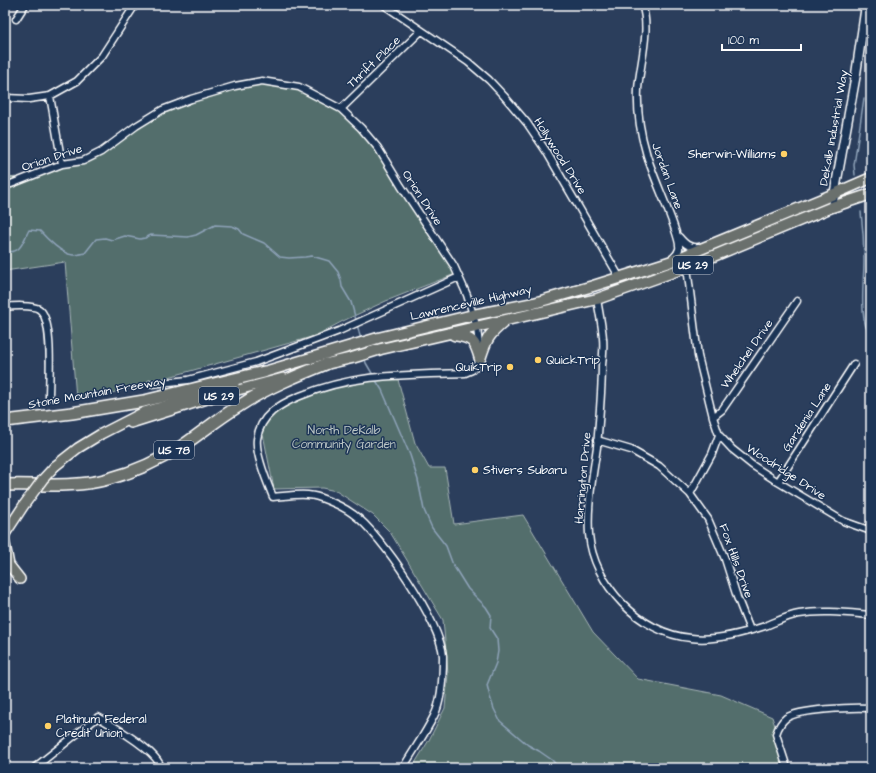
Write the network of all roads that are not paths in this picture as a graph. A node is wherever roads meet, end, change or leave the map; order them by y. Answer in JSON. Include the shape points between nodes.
{"nodes":[{"id":1,"x":25,"y":5,"type":"edge"},
{"id":2,"x":135,"y":5,"type":"edge"},
{"id":3,"x":384,"y":5,"type":"edge"},
{"id":4,"x":642,"y":5,"type":"edge"},
{"id":5,"x":866,"y":5,"type":"edge"},
{"id":6,"x":16,"y":19,"type":"dead end"},
{"id":7,"x":422,"y":31,"type":"junction"},
{"id":8,"x":50,"y":96,"type":"junction"},
{"id":9,"x":5,"y":98,"type":"edge"},
{"id":10,"x":341,"y":109,"type":"junction"},
{"id":11,"x":62,"y":164,"type":"junction"},
{"id":12,"x":871,"y":178,"type":"edge"},
{"id":13,"x":5,"y":185,"type":"edge"},
{"id":14,"x":834,"y":194,"type":"junction"},
{"id":15,"x":871,"y":194,"type":"edge"},
{"id":16,"x":832,"y":207,"type":"junction"},
{"id":17,"x":676,"y":234,"type":"junction"},
{"id":18,"x":705,"y":247,"type":"junction"},
{"id":19,"x":669,"y":262,"type":"junction"},
{"id":20,"x":687,"y":267,"type":"junction"},
{"id":21,"x":459,"y":277,"type":"junction"},
{"id":22,"x":620,"y":278,"type":"junction"},
{"id":23,"x":597,"y":299,"type":"junction"},
{"id":24,"x":797,"y":301,"type":"dead end"},
{"id":25,"x":5,"y":307,"type":"edge"},
{"id":26,"x":473,"y":315,"type":"junction"},
{"id":27,"x":505,"y":321,"type":"junction"},
{"id":28,"x":476,"y":328,"type":"junction"},
{"id":29,"x":449,"y":334,"type":"junction"},
{"id":30,"x":480,"y":359,"type":"junction"},
{"id":31,"x":326,"y":364,"type":"junction"},
{"id":32,"x":854,"y":364,"type":"dead end"},
{"id":33,"x":264,"y":372,"type":"junction"},
{"id":34,"x":151,"y":384,"type":"dead end"},
{"id":35,"x":49,"y":397,"type":"dead end"},
{"id":36,"x":713,"y":418,"type":"junction"},
{"id":37,"x":5,"y":421,"type":"edge"},
{"id":38,"x":112,"y":429,"type":"junction"},
{"id":39,"x":719,"y":434,"type":"junction"},
{"id":40,"x":597,"y":440,"type":"junction"},
{"id":41,"x":778,"y":482,"type":"junction"},
{"id":42,"x":5,"y":485,"type":"edge"},
{"id":43,"x":690,"y":494,"type":"junction"},
{"id":44,"x":871,"y":522,"type":"edge"},
{"id":45,"x":870,"y":531,"type":"edge"},
{"id":46,"x":5,"y":534,"type":"edge"},
{"id":47,"x":5,"y":544,"type":"edge"},
{"id":48,"x":20,"y":578,"type":"dead end"},
{"id":49,"x":871,"y":616,"type":"edge"},
{"id":50,"x":750,"y":630,"type":"junction"},
{"id":51,"x":871,"y":708,"type":"edge"},
{"id":52,"x":34,"y":768,"type":"edge"},
{"id":53,"x":161,"y":768,"type":"edge"},
{"id":54,"x":403,"y":768,"type":"edge"},
{"id":55,"x":787,"y":768,"type":"edge"}],
"edges":[{"from":1,"to":6,"type":"street"},
{"from":2,"to":8,"type":"street","via":[[102,56],[77,81]]},
{"from":3,"to":7,"type":"street","name":"Hollywood Drive"},
{"from":4,"to":17,"type":"street","name":"Jordan Lane","via":[[646,27],[638,92],[641,130],[648,162]]},
{"from":5,"to":14,"type":"main road","name":"Dekalb Industrial Way"},
{"from":7,"to":10,"type":"street","name":"Thrift Place"},
{"from":7,"to":22,"type":"street","name":"Hollywood Drive","via":[[468,62],[504,96],[527,123]]},
{"from":8,"to":9,"type":"street","via":[[29,99]]},
{"from":8,"to":11,"type":"street"},
{"from":10,"to":11,"type":"street","name":"Orion Drive","via":[[299,87],[262,81],[235,86],[162,110],[101,152],[83,161]]},
{"from":10,"to":21,"type":"street","name":"Orion Drive","via":[[378,148]]},
{"from":11,"to":13,"type":"street","name":"Orion Drive"},
{"from":12,"to":14,"type":"highway","number":"US 29"},
{"from":14,"to":16,"type":"main road","name":"Dekalb Industrial Way"},
{"from":14,"to":18,"type":"highway","name":"Lawrenceville Highway","number":"US 29"},
{"from":15,"to":16,"type":"highway","number":"US 29"},
{"from":16,"to":20,"type":"highway","name":"Lawrenceville Highway","number":"US 29"},
{"from":17,"to":18,"type":"street","name":"Jordan Lane","via":[[689,247]]},
{"from":17,"to":19,"type":"street","name":"Jordan Lane","via":[[680,248]]},
{"from":18,"to":19,"type":"highway","name":"Lawrenceville Highway","number":"US 29"},
{"from":19,"to":22,"type":"highway","name":"Lawrenceville Highway","number":"US 29"},
{"from":20,"to":23,"type":"highway","name":"Lawrenceville Highway","number":"US 29"},
{"from":20,"to":36,"type":"street","name":"Woodridge Drive","via":[[698,356]]},
{"from":21,"to":26,"type":"street","name":"Orion Drive"},
{"from":21,"to":34,"type":"street","via":[[340,331],[256,362],[188,380]]},
{"from":22,"to":26,"type":"highway","name":"Lawrenceville Highway","number":"US 29","via":[[534,302]]},
{"from":23,"to":27,"type":"highway","name":"Lawrenceville Highway","number":"US 29"},
{"from":23,"to":40,"type":"street","name":"Harrington Drive","via":[[603,338]]},
{"from":24,"to":36,"type":"street","name":"Whelchel Drive","via":[[722,410]]},
{"from":25,"to":35,"type":"street","via":[[37,308],[43,313],[47,322],[49,343]]},
{"from":26,"to":28,"type":"street","name":"Orion Drive"},
{"from":26,"to":33,"type":"highway","name":"Lawrenceville Highway","number":"US 29","via":[[378,338]]},
{"from":27,"to":28,"type":"highway","name":"Lawrenceville Highway","number":"US 29"},
{"from":27,"to":30,"type":"highway","via":[[491,333]]},
{"from":28,"to":29,"type":"highway","name":"Lawrenceville Highway","number":"US 29"},
{"from":28,"to":30,"type":"street","name":"Orion Drive"},
{"from":29,"to":30,"type":"highway","via":[[464,336],[473,341]]},
{"from":29,"to":31,"type":"highway","name":"Lawrenceville Highway","number":"US 29"},
{"from":30,"to":54,"type":"street","via":[[476,367],[465,373],[395,375],[319,388],[285,402],[273,410],[264,420],[257,439],[262,467],[273,497],[297,494],[319,497],[354,514],[381,542],[415,591],[440,642],[443,654],[439,703],[435,715]]},
{"from":31,"to":38,"type":"main road","name":"Lawrenceville Highway","number":"US 29"},
{"from":31,"to":42,"type":"highway","number":"US 78","via":[[259,394],[181,446],[132,471],[86,483]]},
{"from":32,"to":41,"type":"street","name":"Gardenia Lane"},
{"from":33,"to":37,"type":"highway","name":"Stone Mountain Freeway","via":[[144,401]]},
{"from":33,"to":38,"type":"main road","name":"Lawrenceville Highway","number":"US 29","via":[[212,392],[144,412]]},
{"from":36,"to":39,"type":"street","name":"Woodridge Drive"},
{"from":38,"to":46,"type":"main road","name":"Lawrenceville Highway","number":"US 29","bridge":true,"via":[[78,448],[55,466]]},
{"from":39,"to":41,"type":"street","name":"Woodridge Drive","via":[[752,466]]},
{"from":39,"to":43,"type":"street","via":[[712,454]]},
{"from":40,"to":43,"type":"street","name":"Fox Hills Drive","via":[[631,450],[659,466]]},
{"from":40,"to":50,"type":"street","name":"Harrington Drive","via":[[590,507],[590,534],[593,555],[618,600],[640,619],[665,632],[690,638],[718,638]]},
{"from":41,"to":45,"type":"street","name":"Woodridge Drive","via":[[843,521]]},
{"from":43,"to":50,"type":"street","name":"Fox Hills Drive","via":[[708,519]]},
{"from":44,"to":45,"type":"street"},
{"from":47,"to":48,"type":"main road","via":[[9,565]]},
{"from":49,"to":50,"type":"street","name":"Harrington Drive","via":[[843,612],[797,614]]},
{"from":51,"to":55,"type":"street","via":[[800,712],[786,718],[776,734]]},
{"from":52,"to":53,"type":"street","via":[[98,717],[146,749]]}]}
